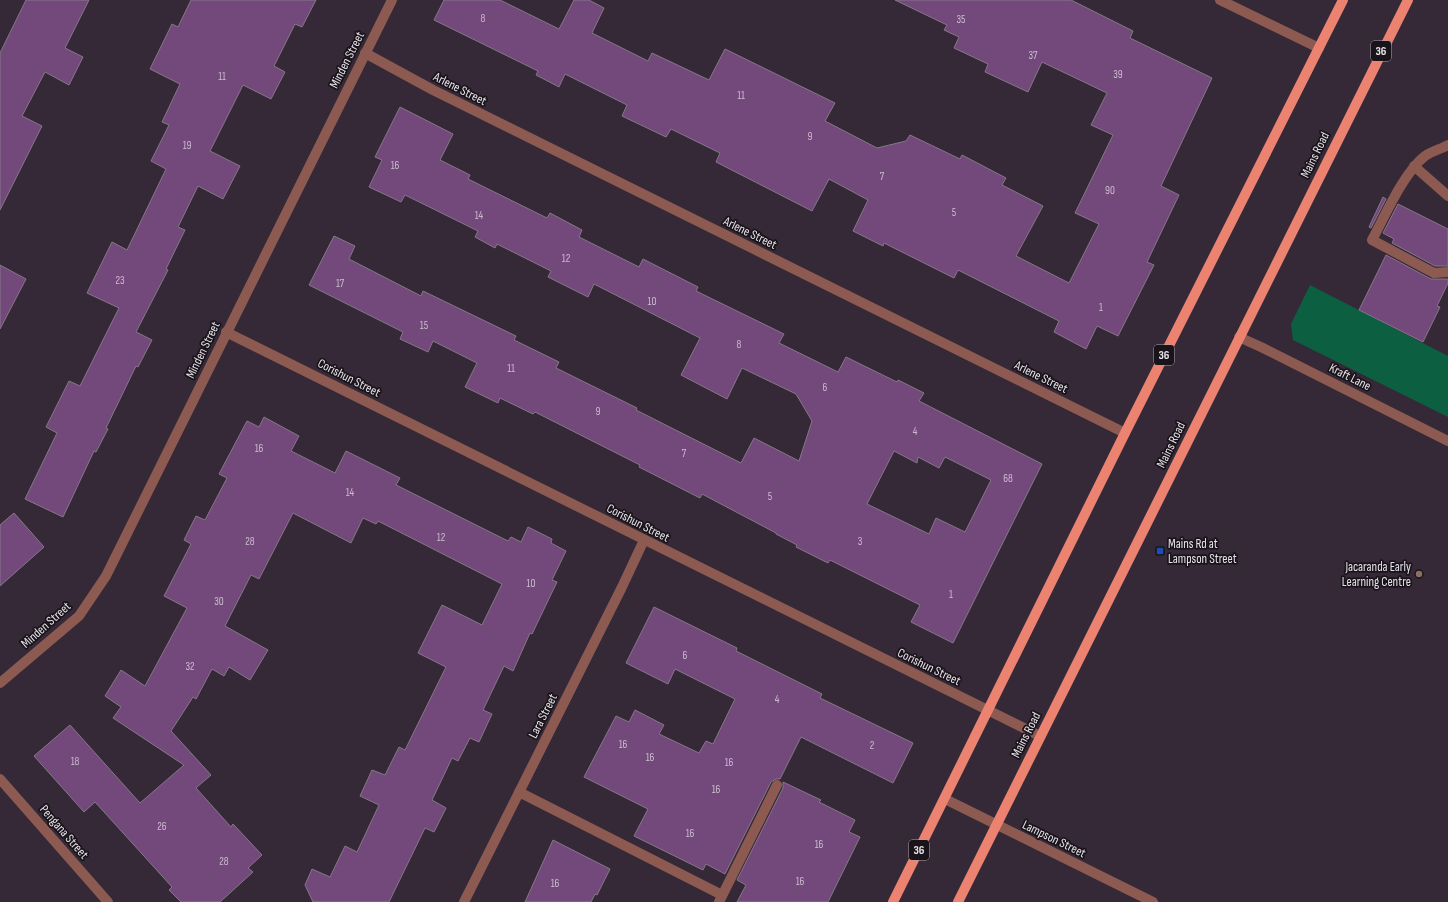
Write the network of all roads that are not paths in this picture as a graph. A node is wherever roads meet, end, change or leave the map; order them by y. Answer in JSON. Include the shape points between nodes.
{"nodes":[{"id":1,"x":392,"y":0,"type":"edge"},
{"id":2,"x":1220,"y":0,"type":"edge"},
{"id":3,"x":1343,"y":0,"type":"edge"},
{"id":4,"x":1408,"y":0,"type":"edge"},
{"id":5,"x":1319,"y":48,"type":"junction"},
{"id":6,"x":365,"y":53,"type":"junction"},
{"id":7,"x":1448,"y":145,"type":"edge"},
{"id":8,"x":1414,"y":166,"type":"junction"},
{"id":9,"x":1448,"y":196,"type":"edge"},
{"id":10,"x":1448,"y":272,"type":"edge"},
{"id":11,"x":226,"y":332,"type":"junction"},
{"id":12,"x":1239,"y":337,"type":"junction"},
{"id":13,"x":1125,"y":433,"type":"junction"},
{"id":14,"x":1448,"y":441,"type":"edge"},
{"id":15,"x":644,"y":540,"type":"junction"},
{"id":16,"x":0,"y":683,"type":"edge"},
{"id":17,"x":987,"y":711,"type":"junction"},
{"id":18,"x":1040,"y":736,"type":"junction"},
{"id":19,"x":0,"y":779,"type":"edge"},
{"id":20,"x":777,"y":785,"type":"dead end"},
{"id":21,"x":519,"y":792,"type":"junction"},
{"id":22,"x":945,"y":799,"type":"junction"},
{"id":23,"x":996,"y":825,"type":"junction"},
{"id":24,"x":720,"y":899,"type":"edge"},
{"id":25,"x":108,"y":902,"type":"edge"},
{"id":26,"x":464,"y":902,"type":"edge"},
{"id":27,"x":893,"y":902,"type":"edge"},
{"id":28,"x":958,"y":902,"type":"edge"},
{"id":29,"x":1153,"y":902,"type":"edge"}],
"edges":[{"from":1,"to":6,"type":"street","name":"Minden Street"},
{"from":2,"to":5,"type":"street"},
{"from":3,"to":5,"type":"main road","number":"36"},
{"from":4,"to":12,"type":"main road","name":"Mains Road","number":"36"},
{"from":5,"to":13,"type":"main road","number":"36"},
{"from":6,"to":11,"type":"street","name":"Minden Street"},
{"from":6,"to":13,"type":"street","name":"Arlene Street","via":[[440,94]]},
{"from":7,"to":8,"type":"street","via":[[1426,155]]},
{"from":8,"to":9,"type":"street"},
{"from":8,"to":10,"type":"street","via":[[1372,240],[1434,273]]},
{"from":11,"to":15,"type":"street","name":"Corishun Street"},
{"from":11,"to":16,"type":"street","name":"Minden Street","via":[[106,576],[78,616]]},
{"from":12,"to":14,"type":"street","name":"Kraft Lane"},
{"from":12,"to":18,"type":"main road","name":"Mains Road","number":"36"},
{"from":13,"to":17,"type":"main road","number":"36"},
{"from":15,"to":17,"type":"street","name":"Corishun Street"},
{"from":15,"to":21,"type":"street","name":"Lara Street"},
{"from":17,"to":18,"type":"street","name":"Corishun Street"},
{"from":17,"to":22,"type":"main road","number":"36"},
{"from":18,"to":23,"type":"main road","name":"Mains Road","number":"36"},
{"from":19,"to":25,"type":"street","name":"Pengana Street"},
{"from":20,"to":24,"type":"street"},
{"from":21,"to":24,"type":"street"},
{"from":21,"to":26,"type":"street","name":"Lara Street"},
{"from":22,"to":23,"type":"street","name":"Lampson Street"},
{"from":22,"to":27,"type":"main road","number":"36"},
{"from":23,"to":28,"type":"main road","name":"Mains Road","number":"36"},
{"from":23,"to":29,"type":"street","name":"Lampson Street"}]}
